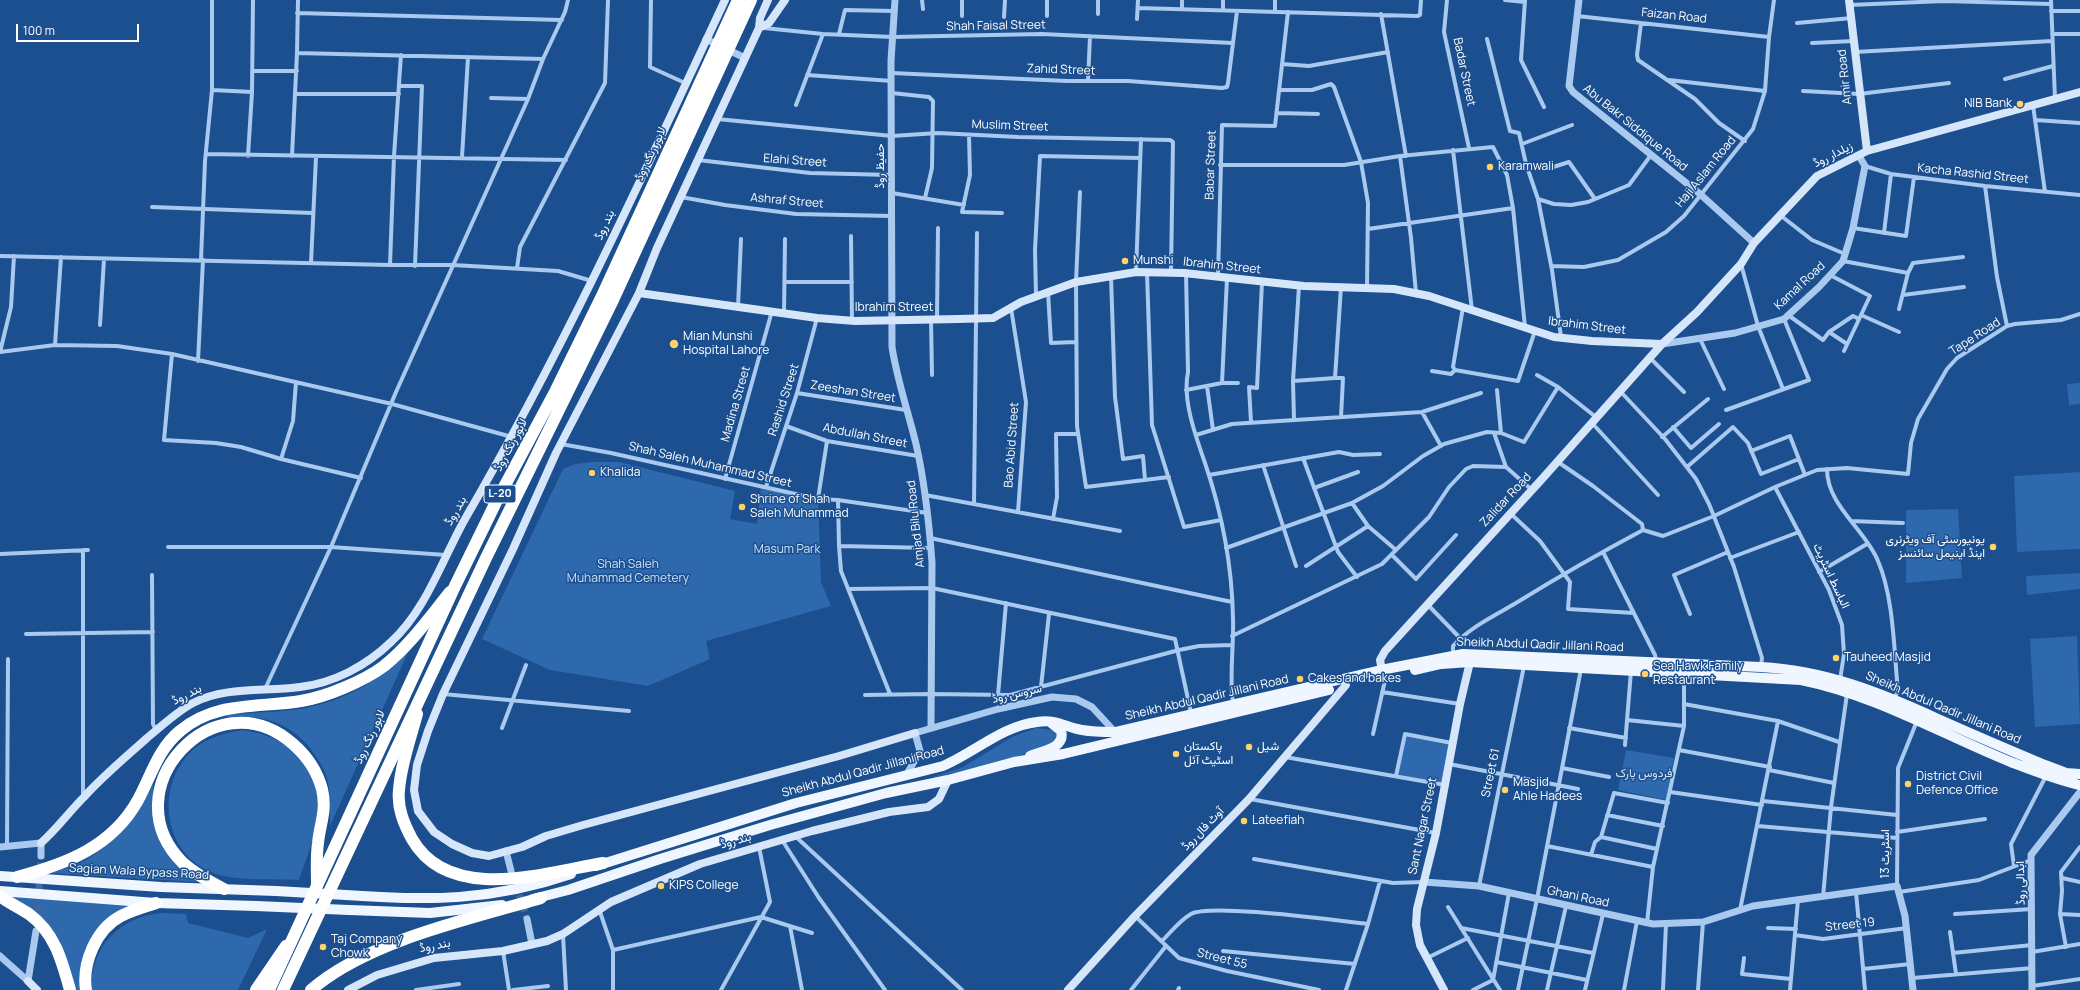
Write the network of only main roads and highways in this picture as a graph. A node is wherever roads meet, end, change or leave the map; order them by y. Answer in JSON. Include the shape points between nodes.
{"nodes":[{"id":1,"x":725,"y":0,"type":"edge"},
{"id":2,"x":738,"y":0,"type":"edge"},
{"id":3,"x":751,"y":0,"type":"edge"},
{"id":4,"x":768,"y":0,"type":"edge"},
{"id":5,"x":785,"y":0,"type":"edge"},
{"id":6,"x":1849,"y":2,"type":"edge"},
{"id":7,"x":760,"y":28,"type":"junction"},
{"id":8,"x":2080,"y":92,"type":"edge"},
{"id":9,"x":1867,"y":151,"type":"junction"},
{"id":10,"x":639,"y":293,"type":"junction"},
{"id":11,"x":1662,"y":344,"type":"junction"},
{"id":12,"x":455,"y":586,"type":"junction"},
{"id":13,"x":1470,"y":662,"type":"junction"},
{"id":14,"x":1384,"y":674,"type":"junction"},
{"id":15,"x":1345,"y":682,"type":"junction"},
{"id":16,"x":422,"y":691,"type":"junction"},
{"id":17,"x":1050,"y":722,"type":"junction"},
{"id":18,"x":914,"y":734,"type":"road end"},
{"id":19,"x":1014,"y":762,"type":"junction"},
{"id":20,"x":2080,"y":774,"type":"edge"},
{"id":21,"x":948,"y":780,"type":"junction"},
{"id":22,"x":2080,"y":785,"type":"edge"},
{"id":23,"x":41,"y":843,"type":"road end"},
{"id":24,"x":602,"y":863,"type":"junction"},
{"id":25,"x":0,"y":876,"type":"edge"},
{"id":26,"x":17,"y":877,"type":"junction"},
{"id":27,"x":317,"y":885,"type":"junction"},
{"id":28,"x":224,"y":889,"type":"junction"},
{"id":29,"x":0,"y":891,"type":"edge"},
{"id":30,"x":346,"y":895,"type":"joint"},
{"id":31,"x":0,"y":896,"type":"edge"},
{"id":32,"x":541,"y":898,"type":"junction"},
{"id":33,"x":156,"y":902,"type":"junction"},
{"id":34,"x":296,"y":931,"type":"junction"},
{"id":35,"x":28,"y":981,"type":"road end"},
{"id":36,"x":1441,"y":989,"type":"edge"},
{"id":37,"x":37,"y":990,"type":"edge"},
{"id":38,"x":70,"y":990,"type":"edge"},
{"id":39,"x":86,"y":990,"type":"edge"},
{"id":40,"x":256,"y":990,"type":"edge"},
{"id":41,"x":268,"y":990,"type":"edge"},
{"id":42,"x":283,"y":990,"type":"edge"},
{"id":43,"x":311,"y":990,"type":"edge"},
{"id":44,"x":348,"y":990,"type":"edge"},
{"id":45,"x":1068,"y":990,"type":"edge"}],
"edges":[{"from":1,"to":23,"type":"main road","name":"بند روڈ","via":[[592,281],[512,437],[446,554],[420,606],[393,641],[362,665],[336,679],[301,687],[211,696],[193,703],[156,730],[83,798]]},
{"from":2,"to":12,"type":"highway","name":"لاہور رنگ روڈ","number":"L-20","bridge":true,"via":[[602,296]]},
{"from":3,"to":16,"type":"highway","number":"L-20","bridge":true,"via":[[613,300]]},
{"from":4,"to":7,"type":"main road","via":[[760,18]]},
{"from":5,"to":7,"type":"main road","via":[[769,23]]},
{"from":6,"to":9,"type":"main road","name":"Amir Road"},
{"from":7,"to":10,"type":"main road","via":[[716,119]]},
{"from":8,"to":9,"type":"main road","name":"زیلدار روڈ"},
{"from":9,"to":11,"type":"main road","name":"زیلدار روڈ","via":[[1817,176],[1779,214],[1754,243],[1741,264],[1697,312]]},
{"from":10,"to":11,"type":"main road","name":"Ibrahim Street","via":[[852,321],[993,318],[1036,296],[1076,282],[1136,272],[1186,273],[1299,285],[1394,289],[1561,337]]},
{"from":10,"to":18,"type":"main road","via":[[560,444],[513,550],[443,694],[417,766],[414,790],[418,811],[434,832],[472,852],[489,856],[583,825]]},
{"from":11,"to":14,"type":"main road","name":"Zalidar Road","via":[[1558,462],[1384,651],[1380,660]]},
{"from":12,"to":26,"type":"highway","via":[[406,645],[383,666],[363,678],[302,701],[230,707],[196,719],[166,745],[137,801],[111,833],[84,854],[56,866]]},
{"from":12,"to":27,"type":"highway","name":"لاہور رنگ روڈ","number":"L-20","bridge":true},
{"from":13,"to":14,"type":"main road","name":"Sheikh Abdul Qadir Jillani Road","via":[[1441,664]]},
{"from":13,"to":22,"type":"main road","name":"Sheikh Abdul Qadir Jillani Road","via":[[1788,678],[1828,685],[1917,720],[1991,754],[2047,776]]},
{"from":13,"to":36,"type":"main road","name":"Sant Nagar Street","via":[[1436,833],[1417,909],[1416,925],[1420,945]]},
{"from":14,"to":15,"type":"main road","name":"Sheikh Abdul Qadir Jillani Road"},
{"from":14,"to":20,"type":"main road","name":"Sheikh Abdul Qadir Jillani Road","via":[[1453,655],[1471,654],[1761,666],[1806,672],[1894,698],[2066,773]]},
{"from":15,"to":17,"type":"main road","name":"Sheikh Abdul Qadir Jillani Road","via":[[1115,732],[1080,730],[1058,722]]},
{"from":15,"to":19,"type":"main road","name":"Sheikh Abdul Qadir Jillani Road","via":[[1063,754]]},
{"from":15,"to":45,"type":"main road","name":"آوٹ فال روڈ","via":[[1249,799],[1135,916]]},
{"from":16,"to":24,"type":"highway","via":[[403,762],[398,792],[405,827],[416,846],[430,860],[448,871],[487,881]]},
{"from":16,"to":42,"type":"highway","number":"L-20","bridge":true},
{"from":17,"to":19,"type":"main road","via":[[1059,728],[1062,735],[1060,742],[1056,746]]},
{"from":17,"to":24,"type":"main road","name":"Sheikh Abdul Qadir Jillani Road","via":[[1036,722],[1013,729],[943,766],[796,803]]},
{"from":19,"to":21,"type":"main road","name":"Sheikh Abdul Qadir Jillani Road"},
{"from":21,"to":32,"type":"main road","name":"Sheikh Abdul Qadir Jillani Road","via":[[886,793],[770,825]]},
{"from":21,"to":44,"type":"main road","name":"بند روڈ","via":[[939,799],[928,807],[889,812],[700,864],[610,902],[563,934],[546,941],[503,951],[434,958],[377,975]]},
{"from":24,"to":30,"type":"main road","name":"Sheikh Abdul Qadir Jillani Road","via":[[546,882],[488,895],[407,899]]},
{"from":25,"to":26,"type":"main road","name":"Sagian Wala Bypass Road"},
{"from":26,"to":28,"type":"main road","name":"Sagian Wala Bypass Road"},
{"from":27,"to":28,"type":"highway","via":[[318,842],[324,813],[322,790],[313,768],[284,737],[269,729],[240,723],[224,724],[190,740],[171,761],[158,795],[162,830],[171,849],[193,871]]},
{"from":27,"to":34,"type":"highway","name":"لاہور رنگ روڈ","number":"L-20","bridge":true},
{"from":28,"to":30,"type":"main road","name":"Sagian Wala Bypass Road","bridge":true},
{"from":29,"to":33,"type":"main road"},
{"from":31,"to":38,"type":"highway","via":[[39,922],[49,934],[62,960]]},
{"from":32,"to":33,"type":"main road","name":"Sheikh Abdul Qadir Jillani Road","bridge":true,"via":[[430,913]]},
{"from":32,"to":43,"type":"highway","via":[[382,948],[333,973]]},
{"from":33,"to":39,"type":"highway","via":[[120,916],[105,928],[94,945],[87,964],[84,979]]},
{"from":34,"to":40,"type":"highway"},
{"from":34,"to":41,"type":"highway","name":"لاہور رنگ روڈ","number":"L-20","bridge":true},
{"from":35,"to":37,"type":"main road"}]}
